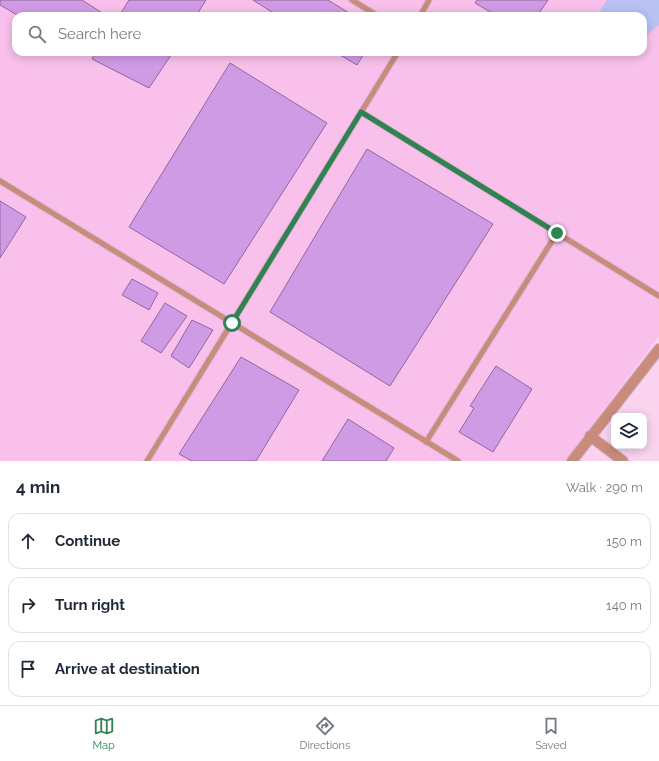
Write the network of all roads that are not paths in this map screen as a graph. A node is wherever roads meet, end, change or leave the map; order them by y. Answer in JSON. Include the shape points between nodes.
{"nodes":[{"id":1,"x":352,"y":0,"type":"edge"},
{"id":2,"x":429,"y":0,"type":"edge"},
{"id":3,"x":372,"y":12,"type":"edge"},
{"id":4,"x":422,"y":12,"type":"edge"},
{"id":5,"x":396,"y":56,"type":"edge"},
{"id":6,"x":361,"y":112,"type":"junction"},
{"id":7,"x":0,"y":180,"type":"edge"},
{"id":8,"x":557,"y":233,"type":"junction"},
{"id":9,"x":659,"y":296,"type":"edge"},
{"id":10,"x":232,"y":323,"type":"junction"},
{"id":11,"x":659,"y":349,"type":"edge"},
{"id":12,"x":590,"y":436,"type":"junction"},
{"id":13,"x":426,"y":442,"type":"junction"},
{"id":14,"x":147,"y":461,"type":"edge"},
{"id":15,"x":458,"y":461,"type":"edge"},
{"id":16,"x":572,"y":461,"type":"edge"},
{"id":17,"x":623,"y":461,"type":"edge"}],
"edges":[{"from":1,"to":3,"type":"lane"},
{"from":2,"to":4,"type":"lane"},
{"from":5,"to":6,"type":"lane"},
{"from":6,"to":8,"type":"lane"},
{"from":6,"to":10,"type":"lane"},
{"from":7,"to":10,"type":"lane"},
{"from":8,"to":9,"type":"lane"},
{"from":8,"to":13,"type":"lane"},
{"from":10,"to":13,"type":"lane"},
{"from":10,"to":14,"type":"lane"},
{"from":11,"to":12,"type":"street"},
{"from":12,"to":16,"type":"street"},
{"from":12,"to":17,"type":"street"},
{"from":13,"to":15,"type":"lane"}]}
